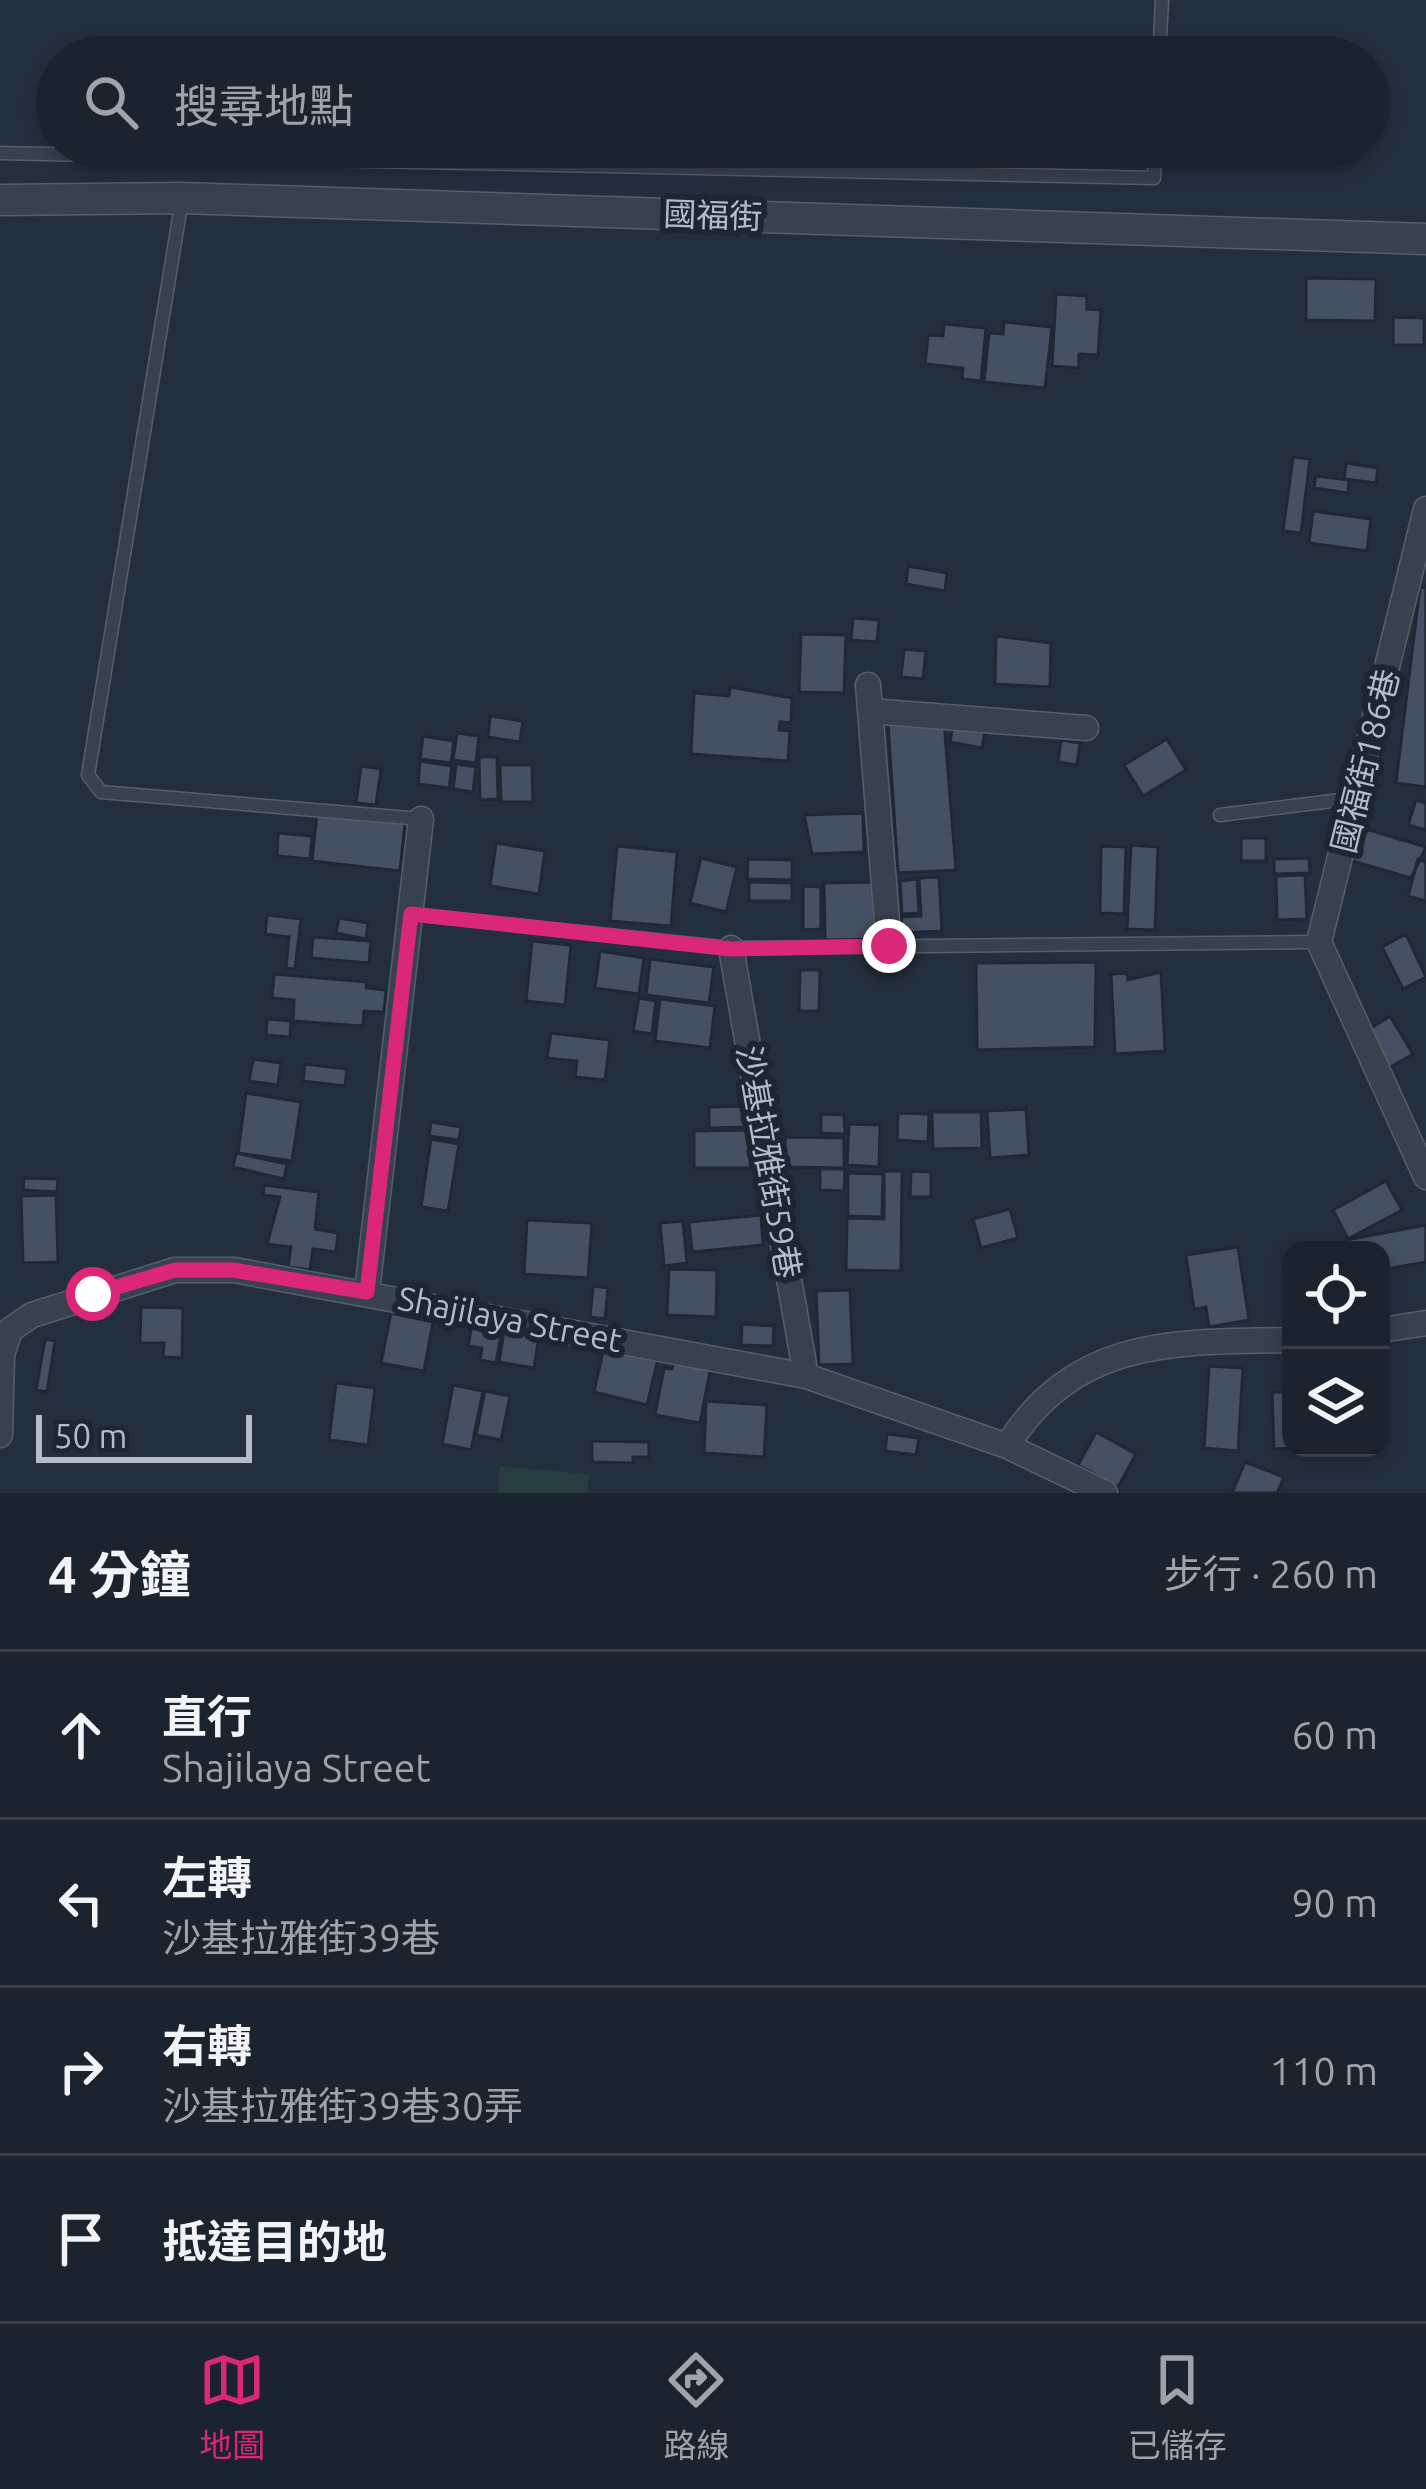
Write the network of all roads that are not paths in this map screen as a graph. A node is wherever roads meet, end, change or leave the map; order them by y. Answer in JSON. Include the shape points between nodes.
{"nodes":[{"id":1,"x":1162,"y":0,"type":"edge"},
{"id":2,"x":1161,"y":36,"type":"edge"},
{"id":3,"x":0,"y":153,"type":"edge"},
{"id":4,"x":36,"y":154,"type":"edge"},
{"id":5,"x":692,"y":168,"type":"edge"},
{"id":6,"x":1154,"y":168,"type":"edge"},
{"id":7,"x":182,"y":198,"type":"junction"},
{"id":8,"x":0,"y":200,"type":"edge"},
{"id":9,"x":1426,"y":239,"type":"edge"},
{"id":10,"x":1426,"y":509,"type":"edge"},
{"id":11,"x":868,"y":685,"type":"dead end"},
{"id":12,"x":869,"y":711,"type":"junction"},
{"id":13,"x":1086,"y":728,"type":"dead end"},
{"id":14,"x":1358,"y":797,"type":"junction"},
{"id":15,"x":1220,"y":815,"type":"dead end"},
{"id":16,"x":421,"y":819,"type":"joint"},
{"id":17,"x":411,"y":914,"type":"junction"},
{"id":18,"x":1319,"y":942,"type":"junction"},
{"id":19,"x":889,"y":946,"type":"junction"},
{"id":20,"x":731,"y":949,"type":"junction"},
{"id":21,"x":1426,"y":1177,"type":"edge"},
{"id":22,"x":367,"y":1292,"type":"junction"},
{"id":23,"x":1426,"y":1323,"type":"edge"},
{"id":24,"x":1390,"y":1329,"type":"edge"},
{"id":25,"x":1282,"y":1340,"type":"edge"},
{"id":26,"x":806,"y":1376,"type":"junction"},
{"id":27,"x":0,"y":1435,"type":"edge"},
{"id":28,"x":1007,"y":1446,"type":"junction"},
{"id":29,"x":1105,"y":1493,"type":"edge"}],
"edges":[{"from":1,"to":2,"type":"lane"},
{"from":3,"to":4,"type":"lane"},
{"from":5,"to":6,"type":"lane","via":[[1154,178]]},
{"from":7,"to":8,"type":"street","name":"國福街"},
{"from":7,"to":9,"type":"street","name":"國福街"},
{"from":7,"to":16,"type":"lane","via":[[88,776],[101,792]]},
{"from":10,"to":14,"type":"street","name":"國福街186巷"},
{"from":11,"to":12,"type":"street"},
{"from":12,"to":13,"type":"street"},
{"from":12,"to":19,"type":"street"},
{"from":14,"to":15,"type":"lane"},
{"from":14,"to":18,"type":"street","name":"國福街186巷"},
{"from":16,"to":17,"type":"street"},
{"from":17,"to":20,"type":"lane"},
{"from":17,"to":22,"type":"street"},
{"from":18,"to":19,"type":"lane"},
{"from":18,"to":21,"type":"street"},
{"from":19,"to":20,"type":"lane"},
{"from":20,"to":26,"type":"street","name":"沙基拉雅街59巷"},
{"from":22,"to":26,"type":"street","name":"Shajilaya Street"},
{"from":22,"to":27,"type":"street","name":"Shajilaya Street","via":[[233,1270],[175,1270],[32,1315],[10,1330],[2,1355]]},
{"from":23,"to":24,"type":"street"},
{"from":25,"to":28,"type":"street","via":[[1110,1356],[1047,1393]]},
{"from":26,"to":28,"type":"street","name":"Shajilaya Street"},
{"from":28,"to":29,"type":"street","name":"Shajilaya Street"}]}
